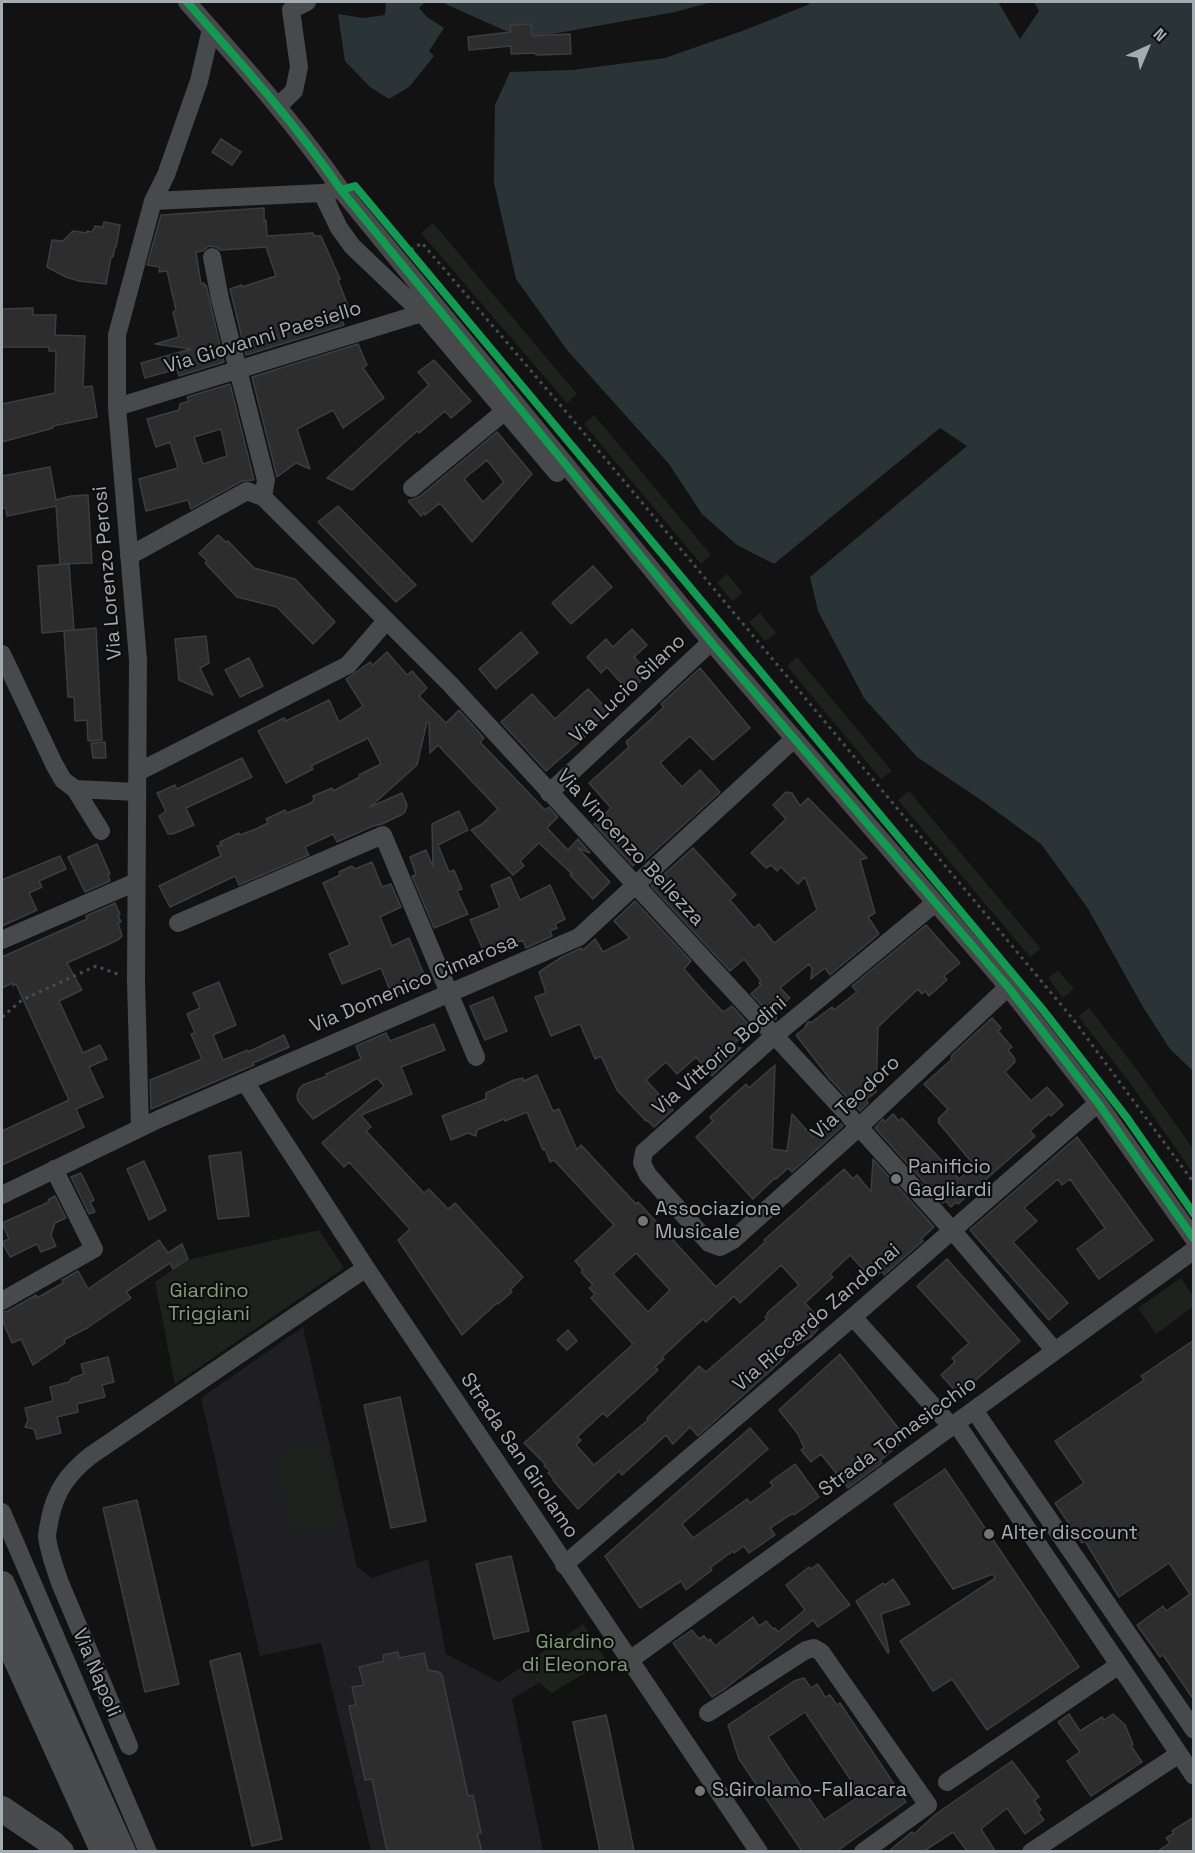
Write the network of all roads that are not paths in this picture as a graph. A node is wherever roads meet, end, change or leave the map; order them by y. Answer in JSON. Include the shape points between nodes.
{"nodes":[{"id":1,"x":187,"y":2,"type":"edge"},
{"id":2,"x":307,"y":2,"type":"edge"},
{"id":3,"x":211,"y":29,"type":"junction"},
{"id":4,"x":278,"y":106,"type":"junction"},
{"id":5,"x":341,"y":190,"type":"junction"},
{"id":6,"x":322,"y":194,"type":"junction"},
{"id":7,"x":153,"y":201,"type":"junction"},
{"id":8,"x":212,"y":257,"type":"dead end"},
{"id":9,"x":422,"y":313,"type":"junction"},
{"id":10,"x":239,"y":369,"type":"junction"},
{"id":11,"x":117,"y":407,"type":"junction"},
{"id":12,"x":505,"y":411,"type":"junction"},
{"id":13,"x":412,"y":488,"type":"dead end"},
{"id":14,"x":263,"y":497,"type":"junction"},
{"id":15,"x":129,"y":556,"type":"junction"},
{"id":16,"x":386,"y":621,"type":"junction"},
{"id":17,"x":707,"y":645,"type":"junction"},
{"id":18,"x":2,"y":654,"type":"edge"},
{"id":19,"x":794,"y":739,"type":"junction"},
{"id":20,"x":138,"y":772,"type":"junction"},
{"id":21,"x":75,"y":789,"type":"junction"},
{"id":22,"x":137,"y":792,"type":"junction"},
{"id":23,"x":549,"y":793,"type":"junction"},
{"id":24,"x":101,"y":831,"type":"dead end"},
{"id":25,"x":136,"y":882,"type":"junction"},
{"id":26,"x":634,"y":885,"type":"junction"},
{"id":27,"x":935,"y":903,"type":"junction"},
{"id":28,"x":178,"y":923,"type":"dead end"},
{"id":29,"x":2,"y":940,"type":"edge"},
{"id":30,"x":1008,"y":987,"type":"junction"},
{"id":31,"x":450,"y":994,"type":"junction"},
{"id":32,"x":774,"y":1036,"type":"junction"},
{"id":33,"x":476,"y":1057,"type":"dead end"},
{"id":34,"x":245,"y":1082,"type":"junction"},
{"id":35,"x":1098,"y":1103,"type":"junction"},
{"id":36,"x":859,"y":1127,"type":"junction"},
{"id":37,"x":140,"y":1128,"type":"junction"},
{"id":38,"x":54,"y":1169,"type":"junction"},
{"id":39,"x":2,"y":1195,"type":"edge"},
{"id":40,"x":952,"y":1230,"type":"junction"},
{"id":41,"x":732,"y":1240,"type":"joint"},
{"id":42,"x":1192,"y":1253,"type":"edge"},
{"id":43,"x":366,"y":1268,"type":"junction"},
{"id":44,"x":2,"y":1301,"type":"edge"},
{"id":45,"x":853,"y":1317,"type":"junction"},
{"id":46,"x":1055,"y":1352,"type":"junction"},
{"id":47,"x":974,"y":1410,"type":"junction"},
{"id":48,"x":954,"y":1425,"type":"junction"},
{"id":49,"x":2,"y":1512,"type":"edge"},
{"id":50,"x":564,"y":1565,"type":"junction"},
{"id":51,"x":2,"y":1584,"type":"edge"},
{"id":52,"x":2,"y":1628,"type":"edge"},
{"id":53,"x":630,"y":1660,"type":"junction"},
{"id":54,"x":1119,"y":1665,"type":"junction"},
{"id":55,"x":708,"y":1713,"type":"dead end"},
{"id":56,"x":1194,"y":1730,"type":"edge"},
{"id":57,"x":129,"y":1746,"type":"dead end"},
{"id":58,"x":1179,"y":1754,"type":"junction"},
{"id":59,"x":1194,"y":1776,"type":"edge"},
{"id":60,"x":947,"y":1782,"type":"dead end"},
{"id":61,"x":2,"y":1809,"type":"edge"},
{"id":62,"x":61,"y":1851,"type":"edge"},
{"id":63,"x":104,"y":1851,"type":"edge"},
{"id":64,"x":123,"y":1851,"type":"edge"},
{"id":65,"x":148,"y":1851,"type":"edge"},
{"id":66,"x":759,"y":1851,"type":"edge"},
{"id":67,"x":863,"y":1851,"type":"edge"},
{"id":68,"x":1031,"y":1851,"type":"edge"}],
"edges":[{"from":1,"to":3,"type":"street"},
{"from":2,"to":4,"type":"street","via":[[291,10],[299,68],[294,91]]},
{"from":3,"to":4,"type":"street"},
{"from":3,"to":7,"type":"street","name":"Via Lorenzo Perosi","via":[[199,81]]},
{"from":4,"to":5,"type":"street"},
{"from":5,"to":6,"type":"street"},
{"from":5,"to":17,"type":"street"},
{"from":6,"to":7,"type":"street"},
{"from":6,"to":9,"type":"street","via":[[352,246]]},
{"from":7,"to":11,"type":"street","name":"Via Lorenzo Perosi","via":[[117,335]]},
{"from":8,"to":10,"type":"street"},
{"from":9,"to":10,"type":"street","name":"Via Giovanni Paesiello"},
{"from":9,"to":12,"type":"street"},
{"from":10,"to":11,"type":"street","name":"Via Giovanni Paesiello"},
{"from":10,"to":14,"type":"street","via":[[266,480]]},
{"from":11,"to":15,"type":"street","name":"Via Lorenzo Perosi"},
{"from":12,"to":13,"type":"street"},
{"from":12,"to":17,"type":"street"},
{"from":14,"to":15,"type":"street","via":[[247,491]]},
{"from":14,"to":16,"type":"street","name":"Via Vincenzo Bellezza"},
{"from":15,"to":20,"type":"street","name":"Via Lorenzo Perosi","via":[[138,660]]},
{"from":16,"to":20,"type":"street","via":[[348,665]]},
{"from":16,"to":23,"type":"street","name":"Via Vincenzo Bellezza","via":[[450,684]]},
{"from":17,"to":19,"type":"street"},
{"from":17,"to":23,"type":"street","name":"Via Lucio Silano"},
{"from":18,"to":21,"type":"street","via":[[54,764],[63,780]]},
{"from":19,"to":26,"type":"street","name":"Via Domenico Cimarosa"},
{"from":19,"to":27,"type":"street"},
{"from":20,"to":22,"type":"street","name":"Via Lorenzo Perosi"},
{"from":21,"to":22,"type":"street"},
{"from":21,"to":24,"type":"street"},
{"from":22,"to":25,"type":"street","name":"Via Lorenzo Perosi"},
{"from":23,"to":26,"type":"street","name":"Via Vincenzo Bellezza"},
{"from":25,"to":29,"type":"street"},
{"from":25,"to":37,"type":"street","name":"Via Lorenzo Perosi"},
{"from":26,"to":31,"type":"street","name":"Via Domenico Cimarosa","via":[[579,937]]},
{"from":26,"to":32,"type":"street","name":"Via Vincenzo Bellezza"},
{"from":27,"to":30,"type":"street"},
{"from":27,"to":32,"type":"street","name":"Via Vittorio Bodini"},
{"from":28,"to":31,"type":"street","via":[[383,835]]},
{"from":30,"to":35,"type":"street"},
{"from":30,"to":36,"type":"street","name":"Via Teodoro"},
{"from":31,"to":33,"type":"street"},
{"from":31,"to":34,"type":"street","name":"Via Domenico Cimarosa"},
{"from":32,"to":36,"type":"street","name":"Via Vincenzo Bellezza"},
{"from":32,"to":41,"type":"street","name":"Via Vittorio Bodini","via":[[644,1152],[642,1163],[648,1175],[709,1243],[720,1247]]},
{"from":34,"to":37,"type":"street","name":"Via Domenico Cimarosa"},
{"from":34,"to":43,"type":"street","name":"Strada San Girolamo"},
{"from":35,"to":40,"type":"street","name":"Via Riccardo Zandonai"},
{"from":35,"to":42,"type":"street"},
{"from":36,"to":40,"type":"street","name":"Via Vincenzo Bellezza"},
{"from":36,"to":41,"type":"street","name":"Via Teodoro"},
{"from":37,"to":38,"type":"street","name":"Via Domenico Cimarosa"},
{"from":38,"to":39,"type":"street","name":"Via Domenico Cimarosa"},
{"from":38,"to":44,"type":"street","via":[[94,1249]]},
{"from":40,"to":45,"type":"street","name":"Via Riccardo Zandonai"},
{"from":40,"to":46,"type":"street","name":"Via Vincenzo Bellezza"},
{"from":42,"to":46,"type":"street","name":"Strada Tomasicchio"},
{"from":43,"to":50,"type":"street","name":"Strada San Girolamo"},
{"from":43,"to":57,"type":"street","via":[[90,1456],[61,1487],[47,1534],[51,1556]]},
{"from":45,"to":48,"type":"street"},
{"from":45,"to":50,"type":"street","name":"Via Riccardo Zandonai"},
{"from":46,"to":47,"type":"street","name":"Strada Tomasicchio"},
{"from":47,"to":48,"type":"street","name":"Strada Tomasicchio"},
{"from":47,"to":56,"type":"street"},
{"from":48,"to":53,"type":"street","name":"Strada Tomasicchio"},
{"from":48,"to":54,"type":"street"},
{"from":49,"to":65,"type":"street","name":"Via Napoli"},
{"from":50,"to":53,"type":"street","name":"Strada San Girolamo"},
{"from":51,"to":64,"type":"highway"},
{"from":52,"to":63,"type":"highway"},
{"from":53,"to":66,"type":"street","name":"Strada San Girolamo"},
{"from":54,"to":58,"type":"street"},
{"from":54,"to":60,"type":"street"},
{"from":55,"to":67,"type":"street","via":[[806,1650],[814,1648],[820,1652],[928,1805]]},
{"from":58,"to":59,"type":"street"},
{"from":58,"to":68,"type":"street"},
{"from":61,"to":62,"type":"highway"}]}
